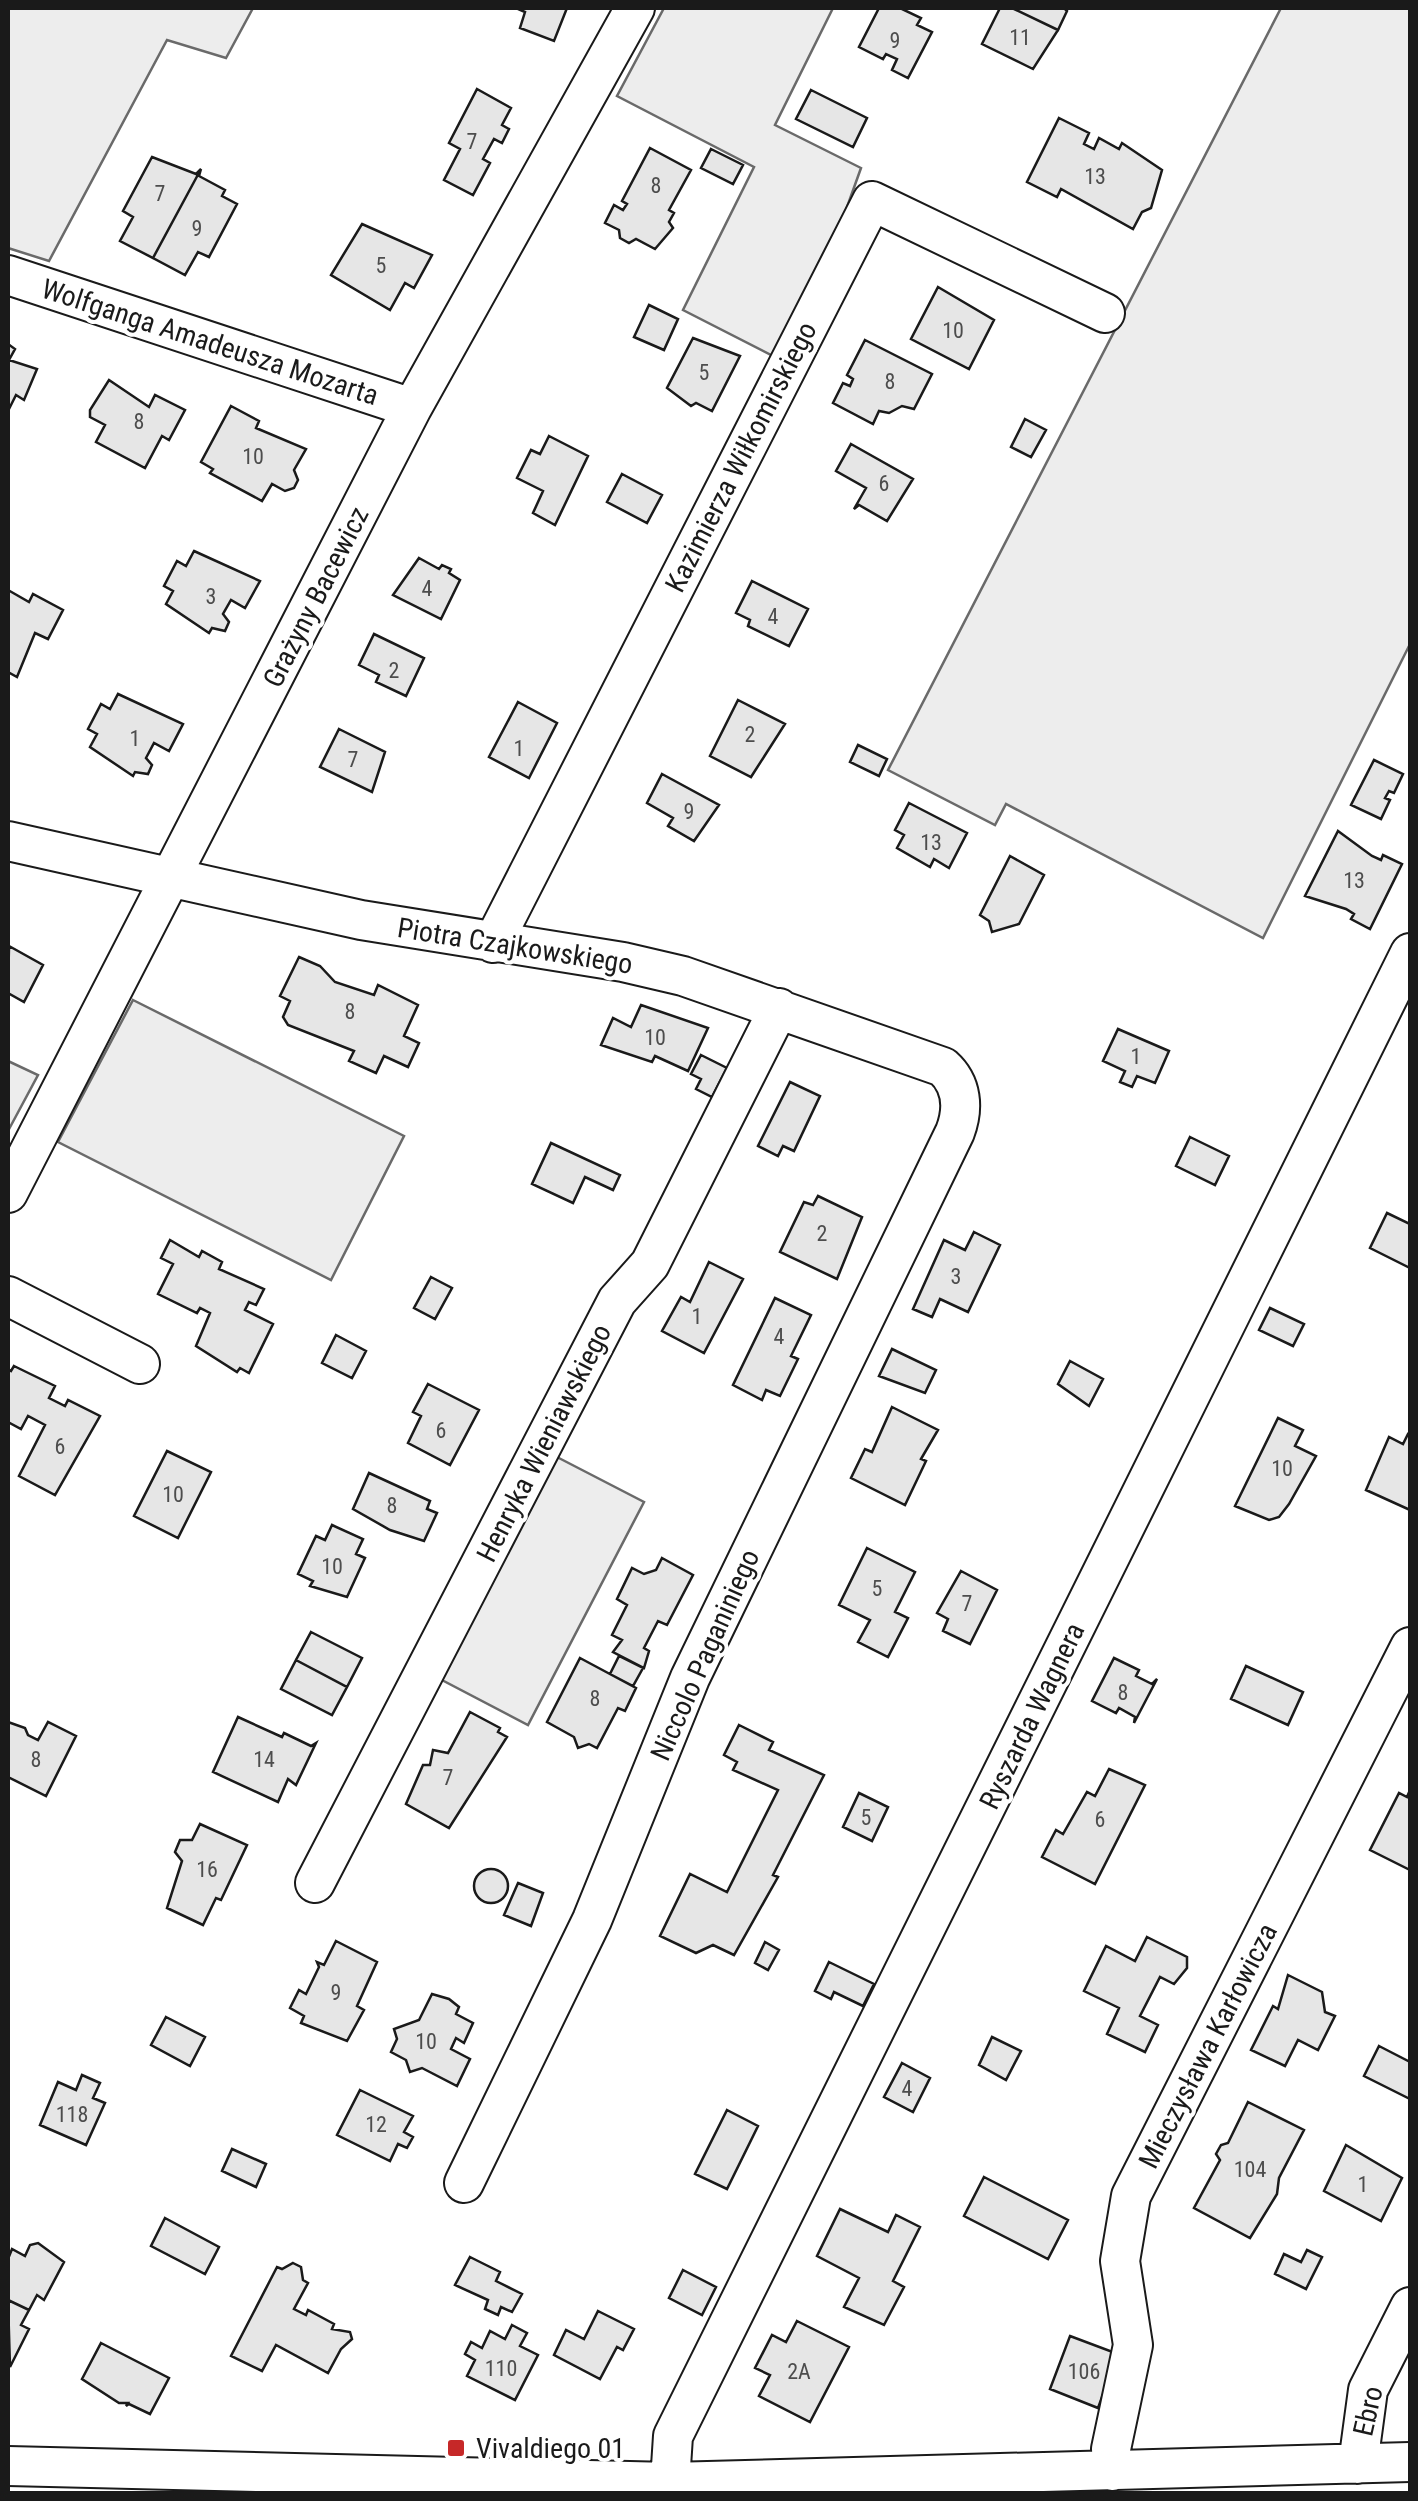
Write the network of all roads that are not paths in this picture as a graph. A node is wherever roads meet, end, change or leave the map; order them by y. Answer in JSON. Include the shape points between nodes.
{"nodes":[{"id":1,"x":635,"y":8,"type":"edge"},
{"id":2,"x":8,"y":276,"type":"edge"},
{"id":3,"x":1105,"y":312,"type":"dead end"},
{"id":4,"x":412,"y":408,"type":"junction"},
{"id":5,"x":8,"y":841,"type":"edge"},
{"id":6,"x":172,"y":880,"type":"junction"},
{"id":7,"x":493,"y":943,"type":"junction"},
{"id":8,"x":1410,"y":954,"type":"edge"},
{"id":9,"x":779,"y":1008,"type":"junction"},
{"id":10,"x":955,"y":1132,"type":"joint"},
{"id":11,"x":8,"y":1193,"type":"edge"},
{"id":12,"x":8,"y":1296,"type":"edge"},
{"id":13,"x":140,"y":1364,"type":"dead end"},
{"id":14,"x":1410,"y":1647,"type":"edge"},
{"id":15,"x":316,"y":1882,"type":"dead end"},
{"id":16,"x":464,"y":2183,"type":"dead end"},
{"id":17,"x":1410,"y":2306,"type":"edge"},
{"id":18,"x":1410,"y":2462,"type":"edge"},
{"id":19,"x":1358,"y":2464,"type":"junction"},
{"id":20,"x":8,"y":2466,"type":"edge"},
{"id":21,"x":1112,"y":2471,"type":"junction"},
{"id":22,"x":124,"y":2482,"type":"edge"},
{"id":23,"x":670,"y":2482,"type":"junction"},
{"id":24,"x":335,"y":2484,"type":"edge"},
{"id":25,"x":943,"y":2485,"type":"edge"}],
"edges":[{"from":1,"to":4,"type":"street","name":"Grażyny Bacewicz"},
{"from":2,"to":4,"type":"street","name":"Wolfganga Amadeusza Mozarta"},
{"from":3,"to":7,"type":"street","name":"Kazimierza Wiłkomirskiego","via":[[872,201]]},
{"from":4,"to":6,"type":"street","name":"Grażyny Bacewicz"},
{"from":5,"to":6,"type":"street","name":"Piotra Czajkowskiego"},
{"from":6,"to":7,"type":"street","name":"Piotra Czajkowskiego"},
{"from":6,"to":11,"type":"street","name":"Grażyny Bacewicz"},
{"from":7,"to":9,"type":"street","name":"Piotra Czajkowskiego","via":[[624,962]]},
{"from":8,"to":23,"type":"street","name":"Ryszarda Wagnera","via":[[673,2436]]},
{"from":9,"to":10,"type":"street","name":"Piotra Czajkowskiego","via":[[943,1067],[960,1097]]},
{"from":9,"to":15,"type":"street","name":"Henryka Wieniawskiego","via":[[650,1264],[617,1301]]},
{"from":10,"to":16,"type":"street","name":"Niccolo Paganiniego","via":[[690,1678],[592,1920]]},
{"from":12,"to":13,"type":"street"},
{"from":14,"to":21,"type":"street","name":"Mieczysława Karłowicza","via":[[1132,2196],[1120,2261],[1133,2345]]},
{"from":17,"to":19,"type":"street","name":"Ebro","via":[[1368,2390]]},
{"from":18,"to":19,"type":"street"},
{"from":19,"to":21,"type":"street"},
{"from":20,"to":22,"type":"street"},
{"from":21,"to":25,"type":"street"},
{"from":22,"to":24,"type":"street"},
{"from":23,"to":24,"type":"street"},
{"from":23,"to":25,"type":"street"}]}
